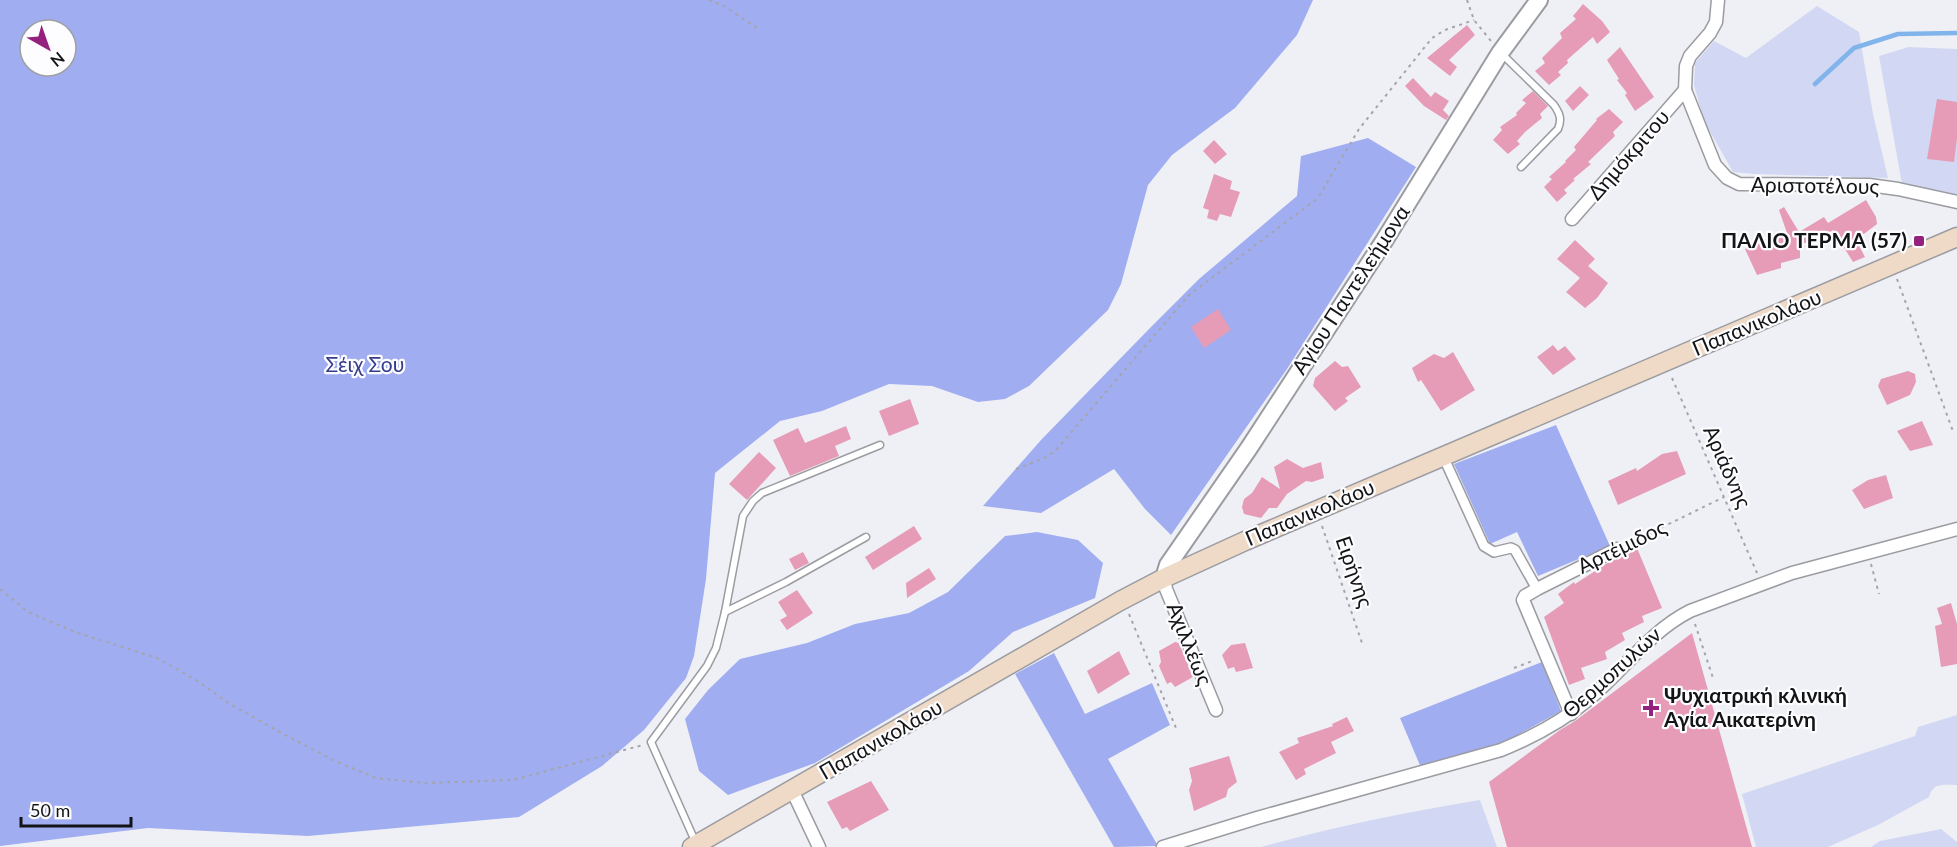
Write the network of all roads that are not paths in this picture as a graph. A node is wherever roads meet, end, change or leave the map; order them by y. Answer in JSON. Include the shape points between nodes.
{"nodes":[{"id":1,"x":1539,"y":0,"type":"edge"},
{"id":2,"x":1718,"y":0,"type":"edge"},
{"id":3,"x":1500,"y":53,"type":"junction"},
{"id":4,"x":1685,"y":90,"type":"junction"},
{"id":5,"x":1521,"y":167,"type":"dead end"},
{"id":6,"x":1957,"y":202,"type":"edge"},
{"id":7,"x":1572,"y":219,"type":"dead end"},
{"id":8,"x":1957,"y":237,"type":"edge"},
{"id":9,"x":880,"y":445,"type":"dead end"},
{"id":10,"x":1443,"y":456,"type":"junction"},
{"id":11,"x":1957,"y":529,"type":"edge"},
{"id":12,"x":866,"y":537,"type":"dead end"},
{"id":13,"x":1617,"y":549,"type":"road end"},
{"id":14,"x":1164,"y":578,"type":"junction"},
{"id":15,"x":1536,"y":589,"type":"junction"},
{"id":16,"x":725,"y":612,"type":"junction"},
{"id":17,"x":1216,"y":710,"type":"dead end"},
{"id":18,"x":1570,"y":714,"type":"junction"},
{"id":19,"x":792,"y":790,"type":"junction"},
{"id":20,"x":694,"y":846,"type":"edge"},
{"id":21,"x":819,"y":847,"type":"edge"},
{"id":22,"x":1164,"y":847,"type":"edge"}],
"edges":[{"from":1,"to":3,"type":"street","name":"Αγίου Παντελεήμονα"},
{"from":2,"to":4,"type":"street","name":"Αριστοτέλους","via":[[1713,27],[1686,66]]},
{"from":3,"to":5,"type":"lane","via":[[1560,113],[1558,129]]},
{"from":3,"to":14,"type":"street","name":"Αγίου Παντελεήμονα","via":[[1384,241],[1168,565]]},
{"from":4,"to":6,"type":"street","name":"Αριστοτέλους","via":[[1715,165],[1732,182],[1869,185]]},
{"from":4,"to":7,"type":"street","name":"Δημόκριτου"},
{"from":8,"to":10,"type":"main road","name":"Παπανικολάου"},
{"from":9,"to":16,"type":"lane","via":[[762,493],[753,501],[743,516]]},
{"from":10,"to":14,"type":"main road","name":"Παπανικολάου"},
{"from":10,"to":15,"type":"street","via":[[1484,546],[1494,552],[1515,550]]},
{"from":11,"to":18,"type":"street","name":"Θερμοπυλών","via":[[1792,573],[1690,611],[1655,634]]},
{"from":12,"to":16,"type":"lane"},
{"from":13,"to":15,"type":"street","name":"Αρτέμιδος"},
{"from":14,"to":17,"type":"street","name":"Αχιλλέως"},
{"from":14,"to":19,"type":"main road","name":"Παπανικολάου"},
{"from":15,"to":18,"type":"street","name":"Αρτέμιδος","via":[[1523,600]]},
{"from":16,"to":20,"type":"lane","via":[[707,666],[651,742]]},
{"from":18,"to":22,"type":"street","name":"Θερμοπυλών","via":[[1532,738],[1501,750]]},
{"from":19,"to":20,"type":"main road","name":"Παπανικολάου"},
{"from":19,"to":21,"type":"street"}]}
